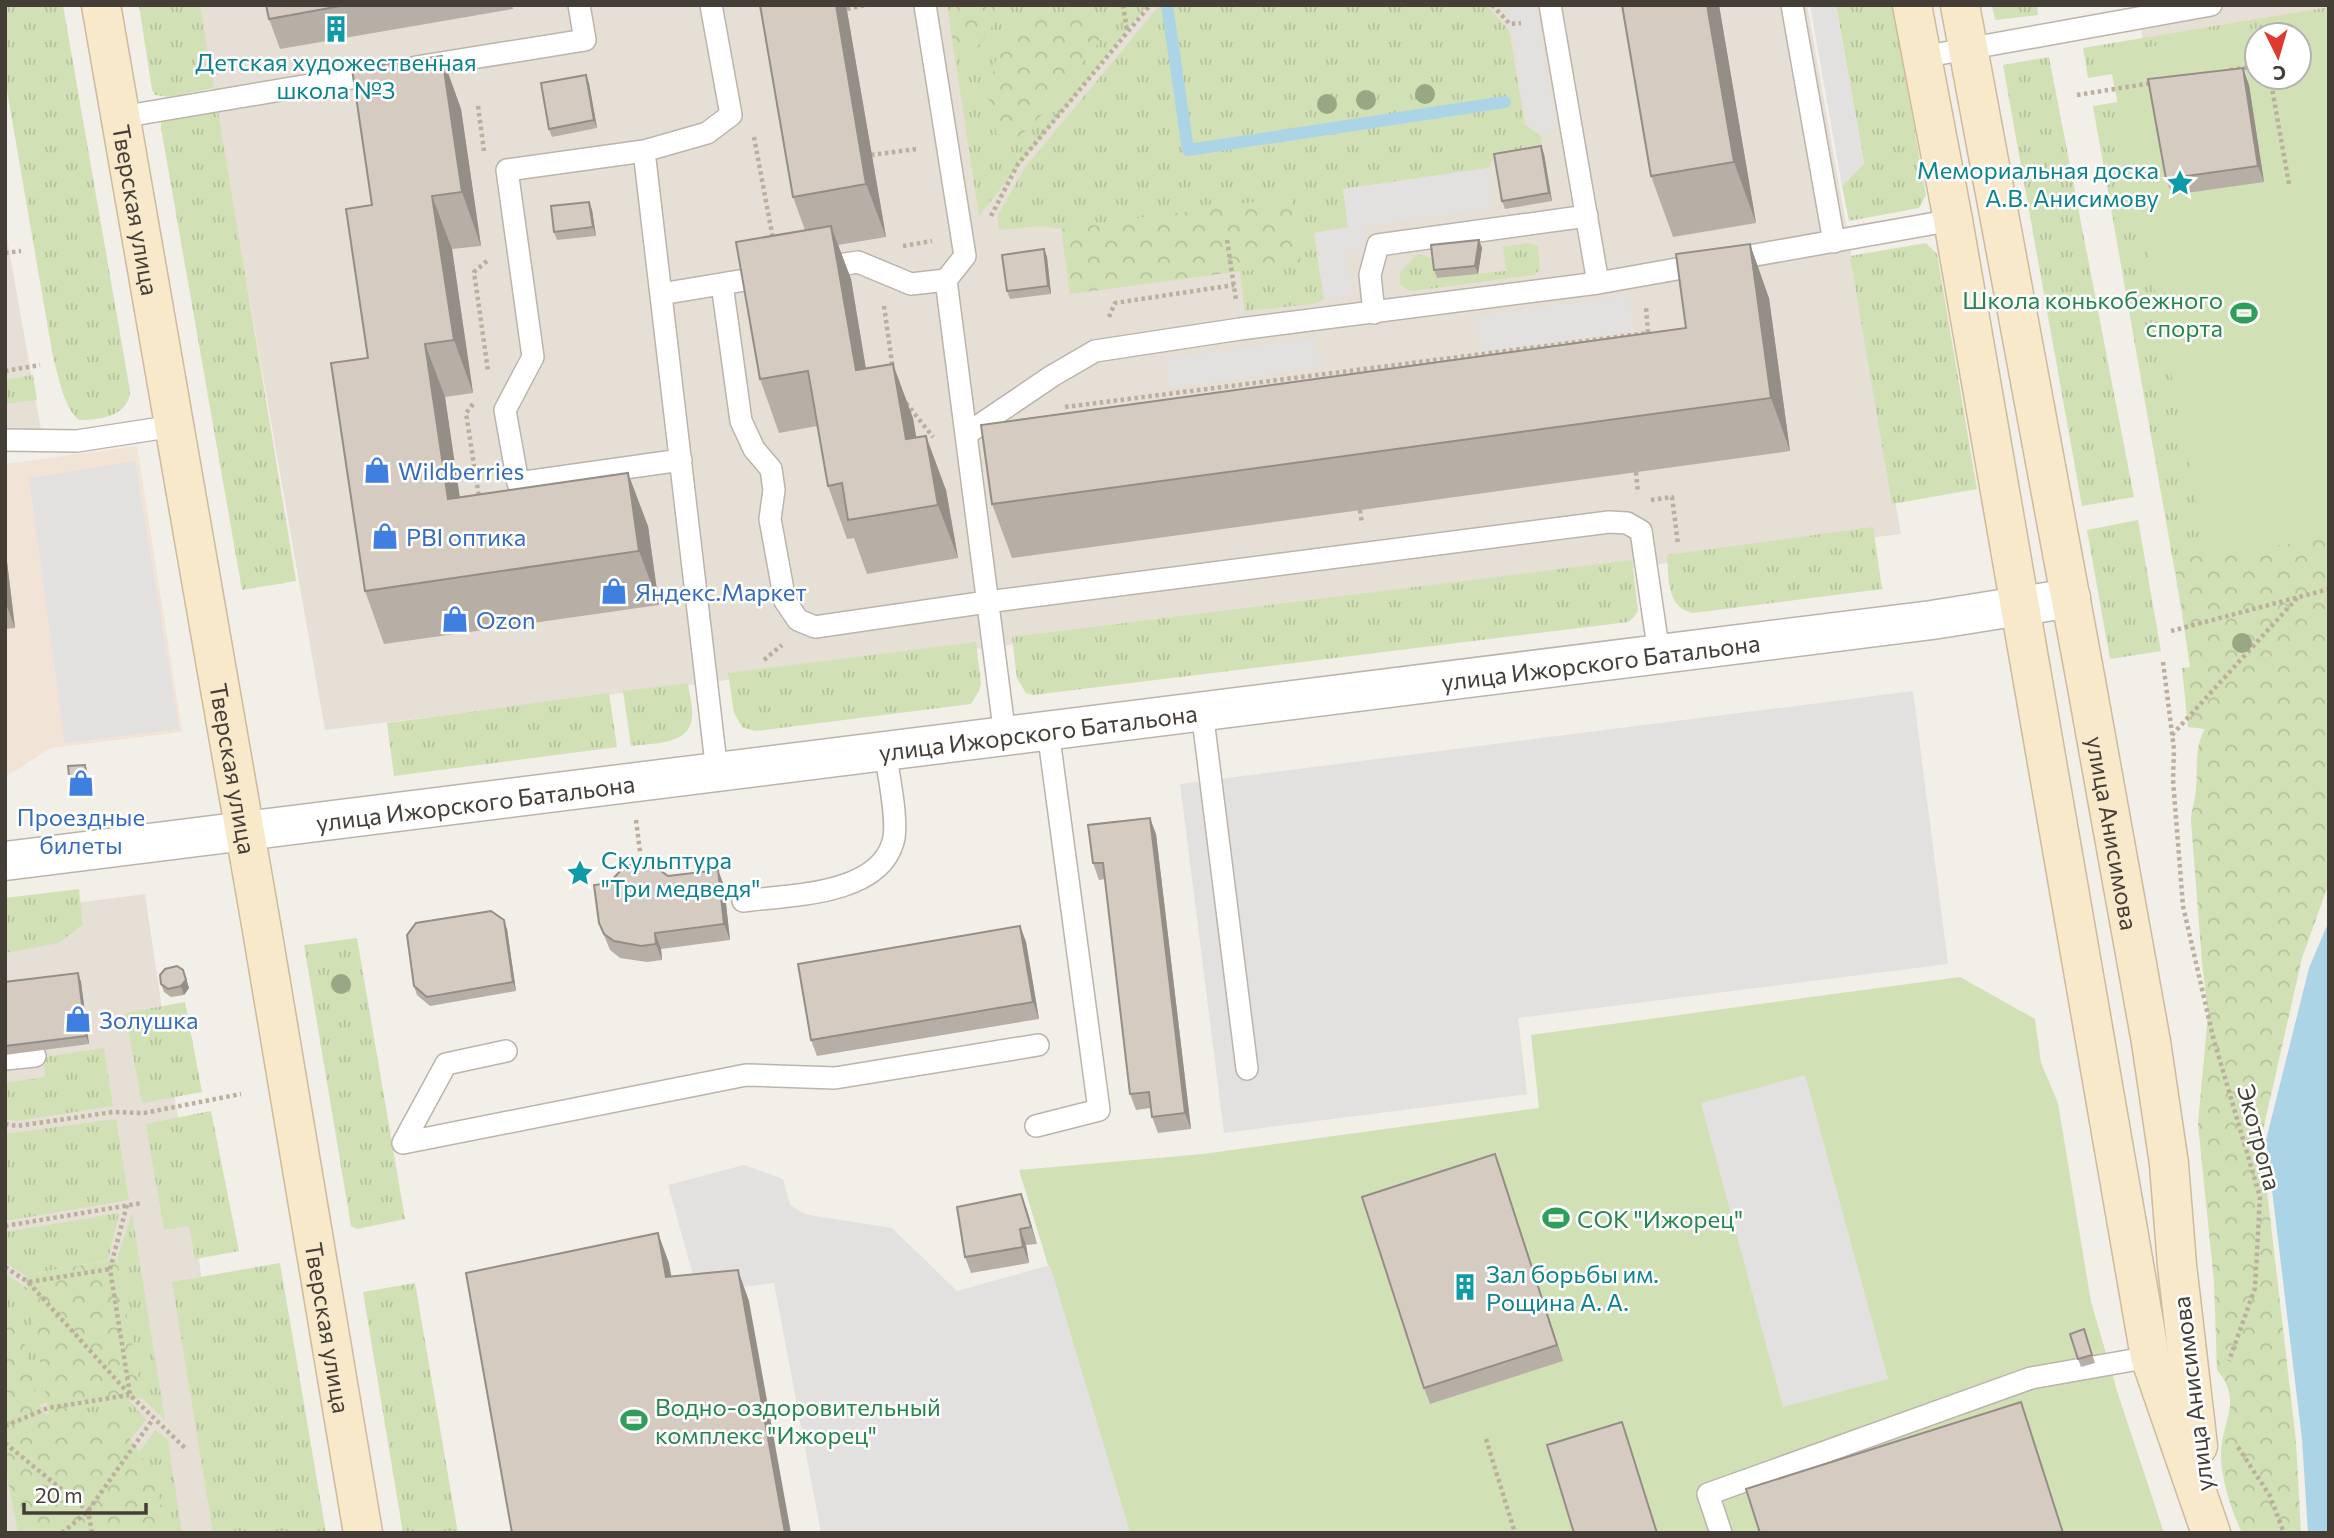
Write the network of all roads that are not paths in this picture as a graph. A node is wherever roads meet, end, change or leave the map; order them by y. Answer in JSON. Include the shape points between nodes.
{"nodes":[{"id":1,"x":101,"y":5,"type":"edge"},
{"id":2,"x":579,"y":5,"type":"edge"},
{"id":3,"x":711,"y":5,"type":"edge"},
{"id":4,"x":925,"y":5,"type":"edge"},
{"id":5,"x":1550,"y":5,"type":"edge"},
{"id":6,"x":1792,"y":5,"type":"edge"},
{"id":7,"x":1912,"y":5,"type":"edge"},
{"id":8,"x":1959,"y":5,"type":"edge"},
{"id":9,"x":2211,"y":5,"type":"edge"},
{"id":10,"x":1968,"y":49,"type":"junction"},
{"id":11,"x":1922,"y":57,"type":"junction"},
{"id":12,"x":121,"y":117,"type":"junction"},
{"id":13,"x":644,"y":151,"type":"junction"},
{"id":14,"x":1587,"y":216,"type":"junction"},
{"id":15,"x":1953,"y":220,"type":"junction"},
{"id":16,"x":1834,"y":242,"type":"junction"},
{"id":17,"x":946,"y":281,"type":"junction"},
{"id":18,"x":1598,"y":283,"type":"junction"},
{"id":19,"x":722,"y":284,"type":"junction"},
{"id":20,"x":661,"y":294,"type":"junction"},
{"id":21,"x":1374,"y":313,"type":"junction"},
{"id":22,"x":174,"y":426,"type":"junction"},
{"id":23,"x":968,"y":433,"type":"junction"},
{"id":24,"x":5,"y":440,"type":"edge"},
{"id":25,"x":681,"y":460,"type":"junction"},
{"id":26,"x":2071,"y":598,"type":"junction"},
{"id":27,"x":987,"y":602,"type":"junction"},
{"id":28,"x":2018,"y":607,"type":"junction"},
{"id":29,"x":1659,"y":654,"type":"junction"},
{"id":30,"x":1202,"y":711,"type":"junction"},
{"id":31,"x":1048,"y":731,"type":"junction"},
{"id":32,"x":1005,"y":736,"type":"junction"},
{"id":33,"x":885,"y":751,"type":"junction"},
{"id":34,"x":717,"y":772,"type":"junction"},
{"id":35,"x":244,"y":832,"type":"junction"},
{"id":36,"x":5,"y":861,"type":"edge"},
{"id":37,"x":743,"y":901,"type":"dead end"},
{"id":38,"x":1038,"y":1045,"type":"dead end"},
{"id":39,"x":506,"y":1051,"type":"dead end"},
{"id":40,"x":35,"y":1056,"type":"dead end"},
{"id":41,"x":5,"y":1059,"type":"edge"},
{"id":42,"x":1247,"y":1069,"type":"dead end"},
{"id":43,"x":1036,"y":1126,"type":"dead end"},
{"id":44,"x":2150,"y":1357,"type":"junction"},
{"id":45,"x":2208,"y":1523,"type":"edge"},
{"id":46,"x":363,"y":1533,"type":"edge"},
{"id":47,"x":1721,"y":1533,"type":"edge"}],
"edges":[{"from":1,"to":12,"type":"main road","name":"Тверская улица"},
{"from":2,"to":12,"type":"lane","via":[[585,40]]},
{"from":3,"to":13,"type":"lane","via":[[731,115],[707,133]]},
{"from":4,"to":17,"type":"lane","via":[[965,256]]},
{"from":5,"to":14,"type":"lane"},
{"from":6,"to":16,"type":"lane"},
{"from":7,"to":11,"type":"main road","name":"улица Анисимова"},
{"from":8,"to":10,"type":"main road","name":"улица Анисимова"},
{"from":9,"to":10,"type":"lane"},
{"from":10,"to":11,"type":"lane"},
{"from":10,"to":26,"type":"main road","name":"улица Анисимова"},
{"from":11,"to":15,"type":"main road","name":"улица Анисимова"},
{"from":12,"to":22,"type":"main road","name":"Тверская улица"},
{"from":13,"to":20,"type":"lane"},
{"from":13,"to":25,"type":"lane","via":[[507,170],[533,357],[505,410],[518,483]]},
{"from":14,"to":18,"type":"lane"},
{"from":14,"to":21,"type":"lane","via":[[1378,246],[1370,275]]},
{"from":15,"to":16,"type":"lane"},
{"from":15,"to":28,"type":"main road","name":"улица Анисимова"},
{"from":16,"to":18,"type":"lane"},
{"from":17,"to":19,"type":"lane","via":[[911,284],[858,262]]},
{"from":17,"to":23,"type":"lane"},
{"from":18,"to":21,"type":"lane"},
{"from":19,"to":20,"type":"lane"},
{"from":19,"to":27,"type":"lane","via":[[741,421],[754,449],[771,469],[775,490],[770,519],[785,601],[798,620],[815,626]]},
{"from":20,"to":25,"type":"lane"},
{"from":21,"to":23,"type":"lane","via":[[1095,351]]},
{"from":22,"to":24,"type":"lane","via":[[77,441]]},
{"from":22,"to":35,"type":"main road","name":"Тверская улица"},
{"from":23,"to":27,"type":"lane"},
{"from":25,"to":34,"type":"lane"},
{"from":26,"to":28,"type":"street","name":"улица Ижорского Батальона"},
{"from":26,"to":45,"type":"main road","name":"улица Анисимова","via":[[2151,1042],[2169,1164]]},
{"from":27,"to":29,"type":"lane","via":[[1628,523],[1641,531]]},
{"from":27,"to":32,"type":"lane"},
{"from":28,"to":29,"type":"street","name":"улица Ижорского Батальона"},
{"from":28,"to":44,"type":"main road","name":"улица Анисимова"},
{"from":29,"to":30,"type":"street","name":"улица Ижорского Батальона"},
{"from":30,"to":31,"type":"street","name":"улица Ижорского Батальона"},
{"from":30,"to":42,"type":"lane"},
{"from":31,"to":32,"type":"street","name":"улица Ижорского Батальона"},
{"from":31,"to":43,"type":"lane","via":[[1099,1110]]},
{"from":32,"to":33,"type":"street","name":"улица Ижорского Батальона"},
{"from":33,"to":34,"type":"street","name":"улица Ижорского Батальона"},
{"from":33,"to":37,"type":"lane","via":[[894,823],[894,841],[885,860],[863,879],[832,889]]},
{"from":34,"to":35,"type":"street","name":"улица Ижорского Батальона"},
{"from":35,"to":36,"type":"street","name":"улица Ижорского Батальона"},
{"from":35,"to":46,"type":"main road","name":"Тверская улица"},
{"from":38,"to":39,"type":"lane","via":[[835,1078],[746,1075],[403,1143],[446,1064]]},
{"from":40,"to":41,"type":"lane"},
{"from":44,"to":45,"type":"main road","name":"улица Анисимова"},
{"from":44,"to":47,"type":"lane","via":[[2031,1378],[1708,1493]]}]}
